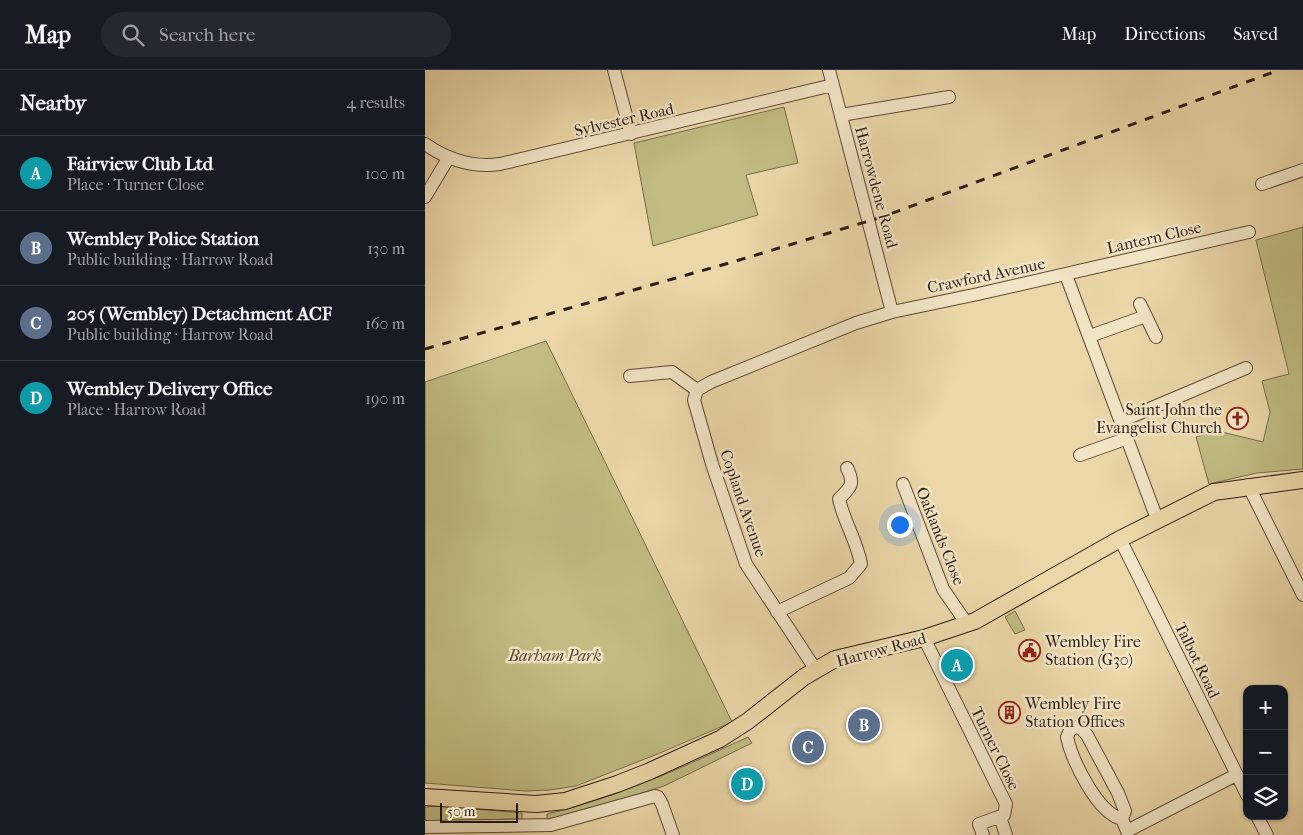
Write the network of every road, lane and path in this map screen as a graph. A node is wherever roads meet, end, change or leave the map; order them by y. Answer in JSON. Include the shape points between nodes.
{"nodes":[{"id":1,"x":614,"y":70,"type":"edge"},
{"id":2,"x":829,"y":70,"type":"edge"},
{"id":3,"x":833,"y":85,"type":"junction"},
{"id":4,"x":949,"y":98,"type":"dead end"},
{"id":5,"x":841,"y":115,"type":"junction"},
{"id":6,"x":631,"y":134,"type":"junction"},
{"id":7,"x":425,"y":144,"type":"edge"},
{"id":8,"x":449,"y":157,"type":"junction"},
{"id":9,"x":1303,"y":170,"type":"edge"},
{"id":10,"x":1262,"y":184,"type":"dead end"},
{"id":11,"x":425,"y":197,"type":"edge"},
{"id":12,"x":1249,"y":232,"type":"dead end"},
{"id":13,"x":1066,"y":274,"type":"junction"},
{"id":14,"x":1140,"y":304,"type":"dead end"},
{"id":15,"x":892,"y":312,"type":"junction"},
{"id":16,"x":1146,"y":316,"type":"junction"},
{"id":17,"x":1090,"y":336,"type":"junction"},
{"id":18,"x":1156,"y":337,"type":"dead end"},
{"id":19,"x":1246,"y":368,"type":"dead end"},
{"id":20,"x":630,"y":376,"type":"dead end"},
{"id":21,"x":697,"y":390,"type":"junction"},
{"id":22,"x":1121,"y":421,"type":"junction"},
{"id":23,"x":1128,"y":438,"type":"junction"},
{"id":24,"x":1080,"y":455,"type":"dead end"},
{"id":25,"x":847,"y":468,"type":"dead end"},
{"id":26,"x":1303,"y":480,"type":"edge"},
{"id":27,"x":903,"y":484,"type":"dead end"},
{"id":28,"x":1248,"y":485,"type":"junction"},
{"id":29,"x":1157,"y":519,"type":"junction"},
{"id":30,"x":1120,"y":539,"type":"junction"},
{"id":31,"x":1303,"y":595,"type":"edge"},
{"id":32,"x":777,"y":612,"type":"junction"},
{"id":33,"x":967,"y":624,"type":"junction"},
{"id":34,"x":924,"y":638,"type":"junction"},
{"id":35,"x":816,"y":670,"type":"junction"},
{"id":36,"x":1237,"y":775,"type":"junction"},
{"id":37,"x":1243,"y":787,"type":"edge"},
{"id":38,"x":425,"y":797,"type":"edge"},
{"id":39,"x":1000,"y":817,"type":"junction"},
{"id":40,"x":1259,"y":820,"type":"edge"},
{"id":41,"x":1124,"y":825,"type":"junction"},
{"id":42,"x":425,"y":827,"type":"edge"},
{"id":43,"x":552,"y":830,"type":"edge"},
{"id":44,"x":673,"y":835,"type":"edge"},
{"id":45,"x":983,"y":835,"type":"edge"},
{"id":46,"x":1006,"y":835,"type":"edge"},
{"id":47,"x":1267,"y":835,"type":"edge"}],
"edges":[{"from":1,"to":6,"type":"street"},
{"from":2,"to":3,"type":"street","name":"Harrowdene Road"},
{"from":3,"to":5,"type":"street","name":"Harrowdene Road"},
{"from":3,"to":6,"type":"street","name":"Sylvester Road"},
{"from":4,"to":5,"type":"street"},
{"from":5,"to":15,"type":"street","name":"Harrowdene Road"},
{"from":6,"to":8,"type":"street","name":"Sylvester Road","via":[[489,165],[472,165]]},
{"from":7,"to":8,"type":"street","name":"Sylvester Road"},
{"from":8,"to":11,"type":"street"},
{"from":9,"to":10,"type":"street"},
{"from":12,"to":13,"type":"street","name":"Lantern Close"},
{"from":13,"to":15,"type":"street","name":"Crawford Avenue"},
{"from":13,"to":17,"type":"street","name":"Crawford Avenue"},
{"from":14,"to":16,"type":"street"},
{"from":15,"to":21,"type":"street","name":"Crawford Avenue","via":[[848,326]]},
{"from":16,"to":17,"type":"street"},
{"from":16,"to":18,"type":"street"},
{"from":17,"to":22,"type":"street","name":"Crawford Avenue"},
{"from":19,"to":22,"type":"street"},
{"from":20,"to":21,"type":"street","via":[[672,372]]},
{"from":21,"to":32,"type":"street","name":"Copland Avenue","via":[[693,400],[746,564]]},
{"from":22,"to":23,"type":"street","name":"Crawford Avenue"},
{"from":23,"to":24,"type":"street"},
{"from":23,"to":29,"type":"street","name":"Crawford Avenue"},
{"from":25,"to":32,"type":"street","via":[[853,478],[850,488],[839,499],[861,564],[849,578]]},
{"from":26,"to":28,"type":"main road","name":"Harrow Road"},
{"from":27,"to":33,"type":"street","name":"Oaklands Close","via":[[943,589]]},
{"from":28,"to":29,"type":"main road","name":"Harrow Road","via":[[1214,492]]},
{"from":28,"to":31,"type":"street"},
{"from":29,"to":30,"type":"main road","name":"Harrow Road"},
{"from":30,"to":33,"type":"main road","name":"Harrow Road"},
{"from":30,"to":36,"type":"street","name":"Talbot Road"},
{"from":32,"to":35,"type":"street","name":"Copland Avenue"},
{"from":33,"to":34,"type":"main road","name":"Harrow Road"},
{"from":34,"to":35,"type":"main road","name":"Harrow Road","via":[[853,653]]},
{"from":34,"to":39,"type":"street","name":"Turner Close","via":[[1006,804],[1004,815]]},
{"from":35,"to":38,"type":"main road","name":"Harrow Road","via":[[720,739],[650,771],[565,801],[536,804]]},
{"from":36,"to":37,"type":"street","name":"Talbot Road"},
{"from":36,"to":41,"type":"street"},
{"from":39,"to":45,"type":"street","via":[[979,824]]},
{"from":39,"to":46,"type":"street","name":"Turner Close"},
{"from":40,"to":47,"type":"street"},
{"from":41,"to":41,"type":"street","via":[[1098,801],[1079,769],[1067,736],[1070,730],[1081,728],[1087,735],[1118,793],[1125,811]]},
{"from":42,"to":43,"type":"street"},
{"from":43,"to":44,"type":"street","via":[[657,797],[663,804]]}]}
